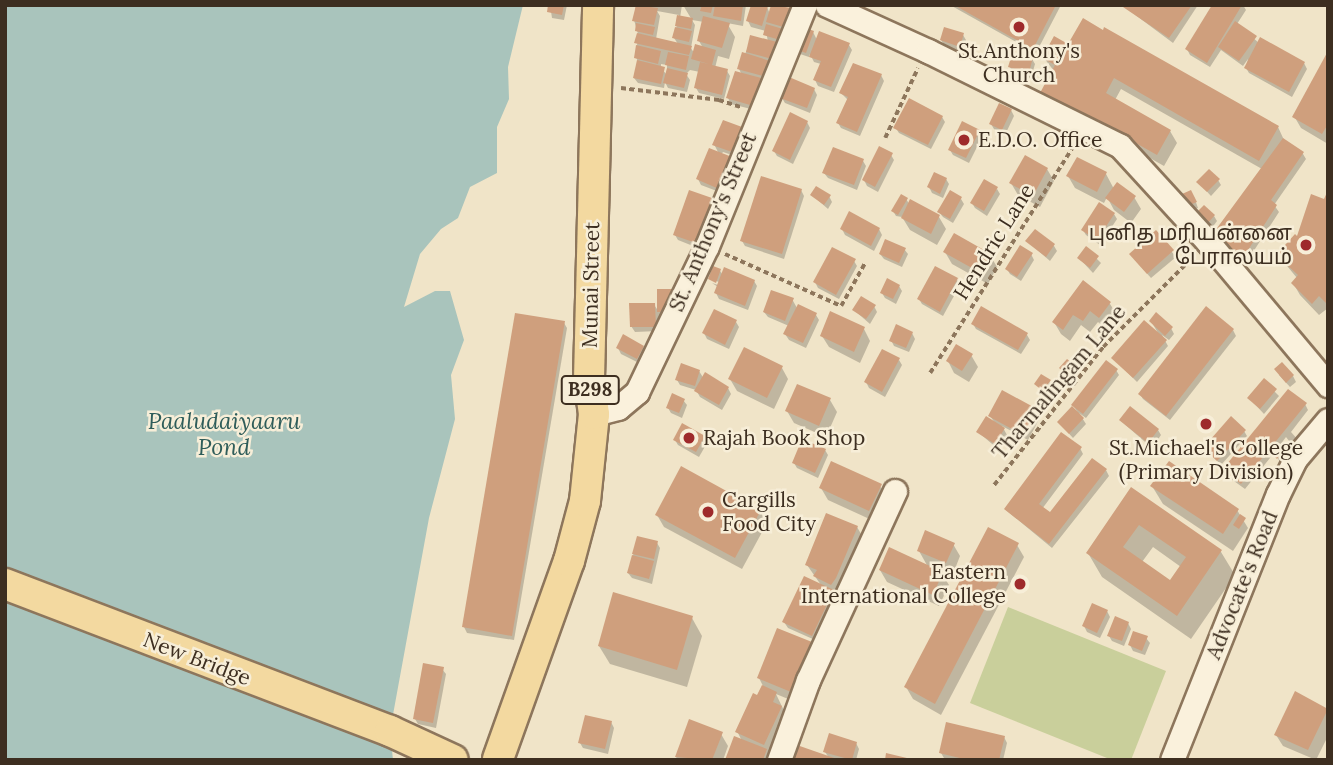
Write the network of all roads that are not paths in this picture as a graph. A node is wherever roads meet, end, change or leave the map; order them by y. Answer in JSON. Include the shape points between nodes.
{"nodes":[{"id":1,"x":598,"y":5,"type":"edge"},
{"id":2,"x":805,"y":5,"type":"edge"},
{"id":3,"x":827,"y":5,"type":"edge"},
{"id":4,"x":1328,"y":385,"type":"edge"},
{"id":5,"x":594,"y":414,"type":"junction"},
{"id":6,"x":1328,"y":420,"type":"edge"},
{"id":7,"x":895,"y":491,"type":"dead end"},
{"id":8,"x":5,"y":584,"type":"edge"},
{"id":9,"x":498,"y":759,"type":"edge"},
{"id":10,"x":453,"y":760,"type":"edge"},
{"id":11,"x":487,"y":760,"type":"edge"},
{"id":12,"x":779,"y":760,"type":"edge"},
{"id":13,"x":1172,"y":760,"type":"edge"}],
"edges":[{"from":1,"to":5,"type":"main road","name":"Munai Street","number":"B298","via":[[589,379]]},
{"from":2,"to":5,"type":"street","name":"St. Anthony's Street","via":[[707,246],[637,393],[618,408]]},
{"from":3,"to":4,"type":"street","via":[[1120,146]]},
{"from":5,"to":9,"type":"main road","name":"Munai Street","number":"B298","via":[[585,501],[575,540]]},
{"from":6,"to":13,"type":"street","name":"Advocate's Road","via":[[1295,459],[1278,494]]},
{"from":7,"to":12,"type":"street","via":[[808,680]]},
{"from":8,"to":10,"type":"main road","name":"New Bridge","via":[[390,731]]},
{"from":9,"to":11,"type":"main road"}]}
